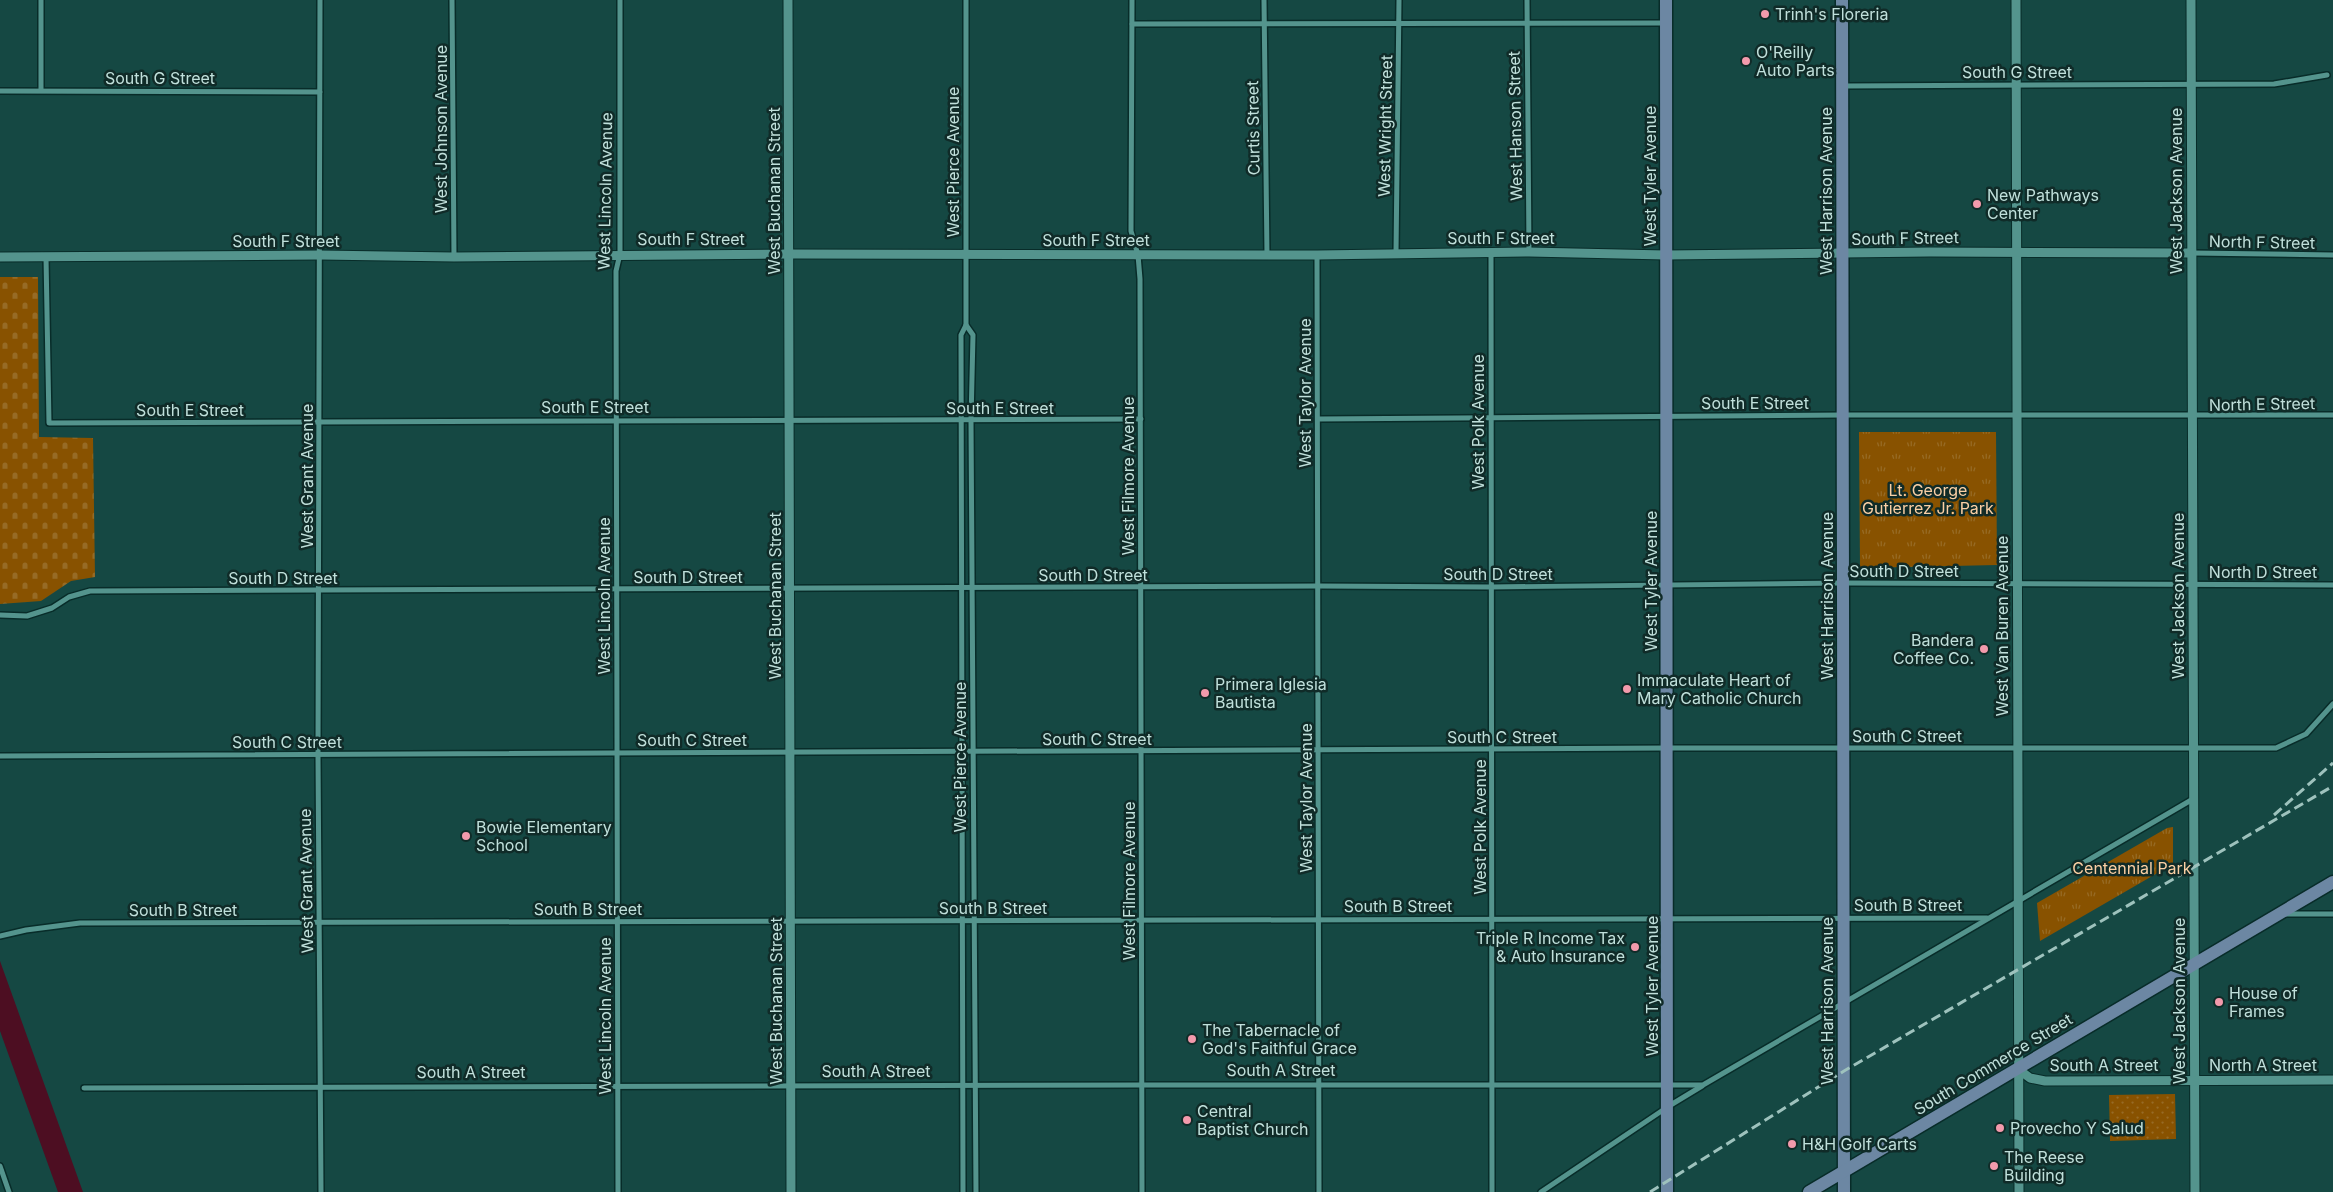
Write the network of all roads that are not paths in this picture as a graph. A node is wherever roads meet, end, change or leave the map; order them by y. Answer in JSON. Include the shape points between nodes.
{"nodes":[{"id":1,"x":41,"y":0,"type":"edge"},
{"id":2,"x":320,"y":0,"type":"edge"},
{"id":3,"x":452,"y":0,"type":"edge"},
{"id":4,"x":620,"y":0,"type":"edge"},
{"id":5,"x":788,"y":0,"type":"edge"},
{"id":6,"x":966,"y":0,"type":"edge"},
{"id":7,"x":1132,"y":0,"type":"edge"},
{"id":8,"x":1264,"y":0,"type":"edge"},
{"id":9,"x":1399,"y":0,"type":"edge"},
{"id":10,"x":1527,"y":0,"type":"edge"},
{"id":11,"x":1666,"y":0,"type":"edge"},
{"id":12,"x":1842,"y":0,"type":"edge"},
{"id":13,"x":2016,"y":0,"type":"edge"},
{"id":14,"x":2191,"y":0,"type":"edge"},
{"id":15,"x":1666,"y":23,"type":"junction"},
{"id":16,"x":1132,"y":24,"type":"junction"},
{"id":17,"x":1264,"y":24,"type":"junction"},
{"id":18,"x":1399,"y":24,"type":"junction"},
{"id":19,"x":1527,"y":24,"type":"junction"},
{"id":20,"x":2327,"y":75,"type":"dead end"},
{"id":21,"x":2192,"y":84,"type":"junction"},
{"id":22,"x":2016,"y":85,"type":"junction"},
{"id":23,"x":1842,"y":86,"type":"junction"},
{"id":24,"x":41,"y":90,"type":"junction"},
{"id":25,"x":0,"y":91,"type":"edge"},
{"id":26,"x":320,"y":92,"type":"junction"},
{"id":27,"x":1529,"y":252,"type":"junction"},
{"id":28,"x":2017,"y":252,"type":"junction"},
{"id":29,"x":1396,"y":253,"type":"junction"},
{"id":30,"x":1491,"y":253,"type":"junction"},
{"id":31,"x":2191,"y":253,"type":"junction"},
{"id":32,"x":620,"y":254,"type":"junction"},
{"id":33,"x":790,"y":254,"type":"junction"},
{"id":34,"x":1842,"y":254,"type":"junction"},
{"id":35,"x":320,"y":255,"type":"junction"},
{"id":36,"x":1138,"y":255,"type":"junction"},
{"id":37,"x":1267,"y":255,"type":"junction"},
{"id":38,"x":1317,"y":255,"type":"junction"},
{"id":39,"x":1666,"y":255,"type":"junction"},
{"id":40,"x":2333,"y":255,"type":"edge"},
{"id":41,"x":966,"y":256,"type":"junction"},
{"id":42,"x":0,"y":257,"type":"edge"},
{"id":43,"x":46,"y":257,"type":"junction"},
{"id":44,"x":454,"y":257,"type":"junction"},
{"id":45,"x":966,"y":325,"type":"junction"},
{"id":46,"x":1843,"y":415,"type":"junction"},
{"id":47,"x":2017,"y":415,"type":"junction"},
{"id":48,"x":2333,"y":415,"type":"edge"},
{"id":49,"x":1667,"y":416,"type":"junction"},
{"id":50,"x":2192,"y":417,"type":"junction"},
{"id":51,"x":1490,"y":418,"type":"junction"},
{"id":52,"x":790,"y":419,"type":"junction"},
{"id":53,"x":1141,"y":419,"type":"junction"},
{"id":54,"x":1318,"y":419,"type":"junction"},
{"id":55,"x":615,"y":420,"type":"junction"},
{"id":56,"x":961,"y":420,"type":"junction"},
{"id":57,"x":971,"y":420,"type":"junction"},
{"id":58,"x":320,"y":421,"type":"junction"},
{"id":59,"x":1843,"y":583,"type":"junction"},
{"id":60,"x":2192,"y":584,"type":"junction"},
{"id":61,"x":1667,"y":585,"type":"junction"},
{"id":62,"x":2017,"y":585,"type":"junction"},
{"id":63,"x":2333,"y":585,"type":"edge"},
{"id":64,"x":1318,"y":586,"type":"junction"},
{"id":65,"x":1140,"y":587,"type":"junction"},
{"id":66,"x":1491,"y":587,"type":"junction"},
{"id":67,"x":962,"y":588,"type":"junction"},
{"id":68,"x":973,"y":588,"type":"junction"},
{"id":69,"x":790,"y":589,"type":"junction"},
{"id":70,"x":319,"y":590,"type":"junction"},
{"id":71,"x":616,"y":590,"type":"junction"},
{"id":72,"x":0,"y":615,"type":"edge"},
{"id":73,"x":2333,"y":704,"type":"edge"},
{"id":74,"x":1668,"y":748,"type":"junction"},
{"id":75,"x":1843,"y":748,"type":"junction"},
{"id":76,"x":1492,"y":749,"type":"junction"},
{"id":77,"x":2017,"y":749,"type":"junction"},
{"id":78,"x":2194,"y":749,"type":"junction"},
{"id":79,"x":1318,"y":750,"type":"junction"},
{"id":80,"x":1141,"y":751,"type":"junction"},
{"id":81,"x":791,"y":752,"type":"junction"},
{"id":82,"x":962,"y":752,"type":"junction"},
{"id":83,"x":973,"y":752,"type":"junction"},
{"id":84,"x":617,"y":753,"type":"junction"},
{"id":85,"x":318,"y":754,"type":"junction"},
{"id":86,"x":0,"y":756,"type":"edge"},
{"id":87,"x":2193,"y":799,"type":"junction"},
{"id":88,"x":2333,"y":882,"type":"edge"},
{"id":89,"x":2019,"y":902,"type":"junction"},
{"id":90,"x":2278,"y":914,"type":"junction"},
{"id":91,"x":2333,"y":914,"type":"edge"},
{"id":92,"x":1843,"y":917,"type":"junction"},
{"id":93,"x":1492,"y":918,"type":"junction"},
{"id":94,"x":1668,"y":918,"type":"junction"},
{"id":95,"x":1988,"y":918,"type":"junction"},
{"id":96,"x":1141,"y":919,"type":"junction"},
{"id":97,"x":1318,"y":919,"type":"junction"},
{"id":98,"x":791,"y":920,"type":"junction"},
{"id":99,"x":618,"y":921,"type":"junction"},
{"id":100,"x":963,"y":921,"type":"junction"},
{"id":101,"x":973,"y":921,"type":"junction"},
{"id":102,"x":320,"y":922,"type":"junction"},
{"id":103,"x":0,"y":936,"type":"edge"},
{"id":104,"x":2194,"y":965,"type":"junction"},
{"id":105,"x":1844,"y":1005,"type":"junction"},
{"id":106,"x":2018,"y":1069,"type":"junction"},
{"id":107,"x":2193,"y":1080,"type":"junction"},
{"id":108,"x":2333,"y":1080,"type":"edge"},
{"id":109,"x":1142,"y":1084,"type":"junction"},
{"id":110,"x":1319,"y":1084,"type":"junction"},
{"id":111,"x":1492,"y":1084,"type":"junction"},
{"id":112,"x":1669,"y":1084,"type":"junction"},
{"id":113,"x":1703,"y":1085,"type":"junction"},
{"id":114,"x":618,"y":1086,"type":"junction"},
{"id":115,"x":792,"y":1086,"type":"junction"},
{"id":116,"x":963,"y":1086,"type":"junction"},
{"id":117,"x":320,"y":1087,"type":"junction"},
{"id":118,"x":976,"y":1087,"type":"junction"},
{"id":119,"x":84,"y":1088,"type":"dead end"},
{"id":120,"x":1669,"y":1106,"type":"junction"},
{"id":121,"x":0,"y":1166,"type":"edge"},
{"id":122,"x":1844,"y":1171,"type":"junction"},
{"id":123,"x":9,"y":1192,"type":"edge"},
{"id":124,"x":321,"y":1192,"type":"edge"},
{"id":125,"x":618,"y":1192,"type":"edge"},
{"id":126,"x":792,"y":1192,"type":"edge"},
{"id":127,"x":963,"y":1192,"type":"edge"},
{"id":128,"x":976,"y":1192,"type":"edge"},
{"id":129,"x":1142,"y":1192,"type":"edge"},
{"id":130,"x":1319,"y":1192,"type":"edge"},
{"id":131,"x":1492,"y":1192,"type":"edge"},
{"id":132,"x":1540,"y":1192,"type":"edge"},
{"id":133,"x":1668,"y":1192,"type":"edge"},
{"id":134,"x":1808,"y":1192,"type":"edge"},
{"id":135,"x":1844,"y":1192,"type":"edge"},
{"id":136,"x":2019,"y":1192,"type":"edge"},
{"id":137,"x":2194,"y":1192,"type":"edge"}],
"edges":[{"from":1,"to":24,"type":"street"},
{"from":2,"to":26,"type":"street","name":"West Grant Avenue"},
{"from":3,"to":44,"type":"street","name":"West Johnson Avenue"},
{"from":4,"to":32,"type":"street","name":"West Lincoln Avenue"},
{"from":5,"to":33,"type":"street","name":"West Buchanan Street"},
{"from":6,"to":41,"type":"street","name":"West Pierce Avenue"},
{"from":7,"to":16,"type":"street","name":"West Filmore Avenue"},
{"from":8,"to":17,"type":"street","name":"Curtis Street"},
{"from":9,"to":18,"type":"street","name":"West Wright Street"},
{"from":10,"to":19,"type":"street","name":"West Hanson Street"},
{"from":11,"to":15,"type":"main road","name":"West Tyler Avenue"},
{"from":12,"to":23,"type":"main road","name":"West Harrison Avenue"},
{"from":13,"to":22,"type":"street","name":"West Van Buren Avenue"},
{"from":14,"to":21,"type":"street","name":"West Jackson Avenue"},
{"from":15,"to":19,"type":"street"},
{"from":15,"to":39,"type":"main road","name":"West Tyler Avenue"},
{"from":16,"to":17,"type":"street"},
{"from":16,"to":36,"type":"street","name":"West Filmore Avenue","via":[[1131,231]]},
{"from":17,"to":18,"type":"street"},
{"from":17,"to":37,"type":"street","name":"Curtis Street"},
{"from":18,"to":19,"type":"street"},
{"from":18,"to":29,"type":"street","name":"West Wright Street"},
{"from":19,"to":27,"type":"street","name":"West Hanson Street"},
{"from":20,"to":21,"type":"street","name":"South G Street","via":[[2274,84]]},
{"from":21,"to":22,"type":"street","name":"South G Street"},
{"from":21,"to":31,"type":"street","name":"West Jackson Avenue"},
{"from":22,"to":23,"type":"street","name":"South G Street"},
{"from":22,"to":28,"type":"street","name":"West Van Buren Avenue"},
{"from":23,"to":34,"type":"main road","name":"West Harrison Avenue"},
{"from":24,"to":25,"type":"street","name":"South G Street"},
{"from":24,"to":26,"type":"street","name":"South G Street"},
{"from":26,"to":35,"type":"street","name":"West Grant Avenue"},
{"from":27,"to":30,"type":"street","name":"South F Street"},
{"from":27,"to":39,"type":"street","name":"South F Street"},
{"from":28,"to":31,"type":"street","name":"South F Street"},
{"from":28,"to":34,"type":"street","name":"South F Street"},
{"from":28,"to":47,"type":"street","name":"West Van Buren Avenue"},
{"from":29,"to":30,"type":"street","name":"South F Street"},
{"from":29,"to":38,"type":"street","name":"South F Street"},
{"from":30,"to":51,"type":"street","name":"West Polk Avenue"},
{"from":31,"to":40,"type":"street","name":"North F Street"},
{"from":31,"to":50,"type":"street","name":"West Jackson Avenue"},
{"from":32,"to":33,"type":"street","name":"South F Street"},
{"from":32,"to":44,"type":"street","name":"South F Street"},
{"from":32,"to":55,"type":"street","name":"West Lincoln Avenue","via":[[616,271]]},
{"from":33,"to":41,"type":"street","name":"South F Street"},
{"from":33,"to":52,"type":"street","name":"West Buchanan Street"},
{"from":34,"to":39,"type":"street","name":"South F Street"},
{"from":34,"to":46,"type":"main road","name":"West Harrison Avenue"},
{"from":35,"to":43,"type":"street","name":"South F Street"},
{"from":35,"to":44,"type":"street","name":"South F Street"},
{"from":35,"to":58,"type":"street","name":"West Grant Avenue"},
{"from":36,"to":37,"type":"street","name":"South F Street"},
{"from":36,"to":41,"type":"street","name":"South F Street"},
{"from":36,"to":53,"type":"street","name":"West Filmore Avenue"},
{"from":37,"to":38,"type":"street","name":"South F Street"},
{"from":38,"to":54,"type":"street","name":"West Taylor Avenue"},
{"from":39,"to":49,"type":"main road","name":"West Tyler Avenue"},
{"from":41,"to":45,"type":"street","name":"West Pierce Avenue"},
{"from":42,"to":43,"type":"street","name":"South F Street"},
{"from":43,"to":58,"type":"street","name":"South E Street","via":[[49,423]]},
{"from":45,"to":56,"type":"street","name":"West Pierce Avenue","via":[[961,335]]},
{"from":45,"to":57,"type":"street","name":"West Pierce Avenue","via":[[973,335]]},
{"from":46,"to":47,"type":"street","name":"South E Street"},
{"from":46,"to":49,"type":"street","name":"South E Street"},
{"from":46,"to":59,"type":"main road","name":"West Harrison Avenue"},
{"from":47,"to":50,"type":"street","name":"South E Street"},
{"from":47,"to":62,"type":"street","name":"West Van Buren Avenue"},
{"from":48,"to":50,"type":"street","name":"North E Street"},
{"from":49,"to":51,"type":"street","name":"South E Street"},
{"from":49,"to":61,"type":"main road","name":"West Tyler Avenue"},
{"from":50,"to":60,"type":"street","name":"West Jackson Avenue"},
{"from":51,"to":54,"type":"street","name":"South E Street"},
{"from":51,"to":66,"type":"street","name":"West Polk Avenue"},
{"from":52,"to":55,"type":"street","name":"South E Street"},
{"from":52,"to":56,"type":"street","name":"South E Street"},
{"from":52,"to":69,"type":"street","name":"West Buchanan Street"},
{"from":53,"to":57,"type":"street","name":"South E Street"},
{"from":53,"to":65,"type":"street","name":"West Filmore Avenue"},
{"from":54,"to":64,"type":"street","name":"West Taylor Avenue"},
{"from":55,"to":58,"type":"street","name":"South E Street"},
{"from":55,"to":71,"type":"street","name":"West Lincoln Avenue"},
{"from":56,"to":57,"type":"street","name":"South E Street"},
{"from":56,"to":67,"type":"street","name":"West Pierce Avenue"},
{"from":57,"to":68,"type":"street","name":"West Pierce Avenue"},
{"from":58,"to":70,"type":"street","name":"West Grant Avenue"},
{"from":59,"to":61,"type":"street","name":"South D Street"},
{"from":59,"to":62,"type":"street","name":"South D Street"},
{"from":59,"to":75,"type":"main road","name":"West Harrison Avenue"},
{"from":60,"to":62,"type":"street","name":"South D Street"},
{"from":60,"to":63,"type":"street","name":"North D Street"},
{"from":60,"to":78,"type":"street","name":"West Jackson Avenue"},
{"from":61,"to":66,"type":"street","name":"South D Street"},
{"from":61,"to":74,"type":"main road","name":"West Tyler Avenue"},
{"from":62,"to":77,"type":"street","name":"West Van Buren Avenue"},
{"from":64,"to":65,"type":"street","name":"South D Street"},
{"from":64,"to":66,"type":"street","name":"South D Street"},
{"from":64,"to":79,"type":"street","name":"West Taylor Avenue"},
{"from":65,"to":68,"type":"street","name":"South D Street"},
{"from":65,"to":80,"type":"street","name":"West Filmore Avenue"},
{"from":66,"to":76,"type":"street","name":"West Polk Avenue"},
{"from":67,"to":68,"type":"street","name":"South D Street"},
{"from":67,"to":69,"type":"street","name":"South D Street"},
{"from":67,"to":82,"type":"street","name":"West Pierce Avenue"},
{"from":68,"to":83,"type":"street","name":"West Pierce Avenue"},
{"from":69,"to":71,"type":"street","name":"South D Street"},
{"from":69,"to":81,"type":"street","name":"West Buchanan Street"},
{"from":70,"to":71,"type":"street","name":"South D Street"},
{"from":70,"to":72,"type":"street","name":"South D Street","via":[[90,591],[27,616]]},
{"from":70,"to":85,"type":"street","name":"West Grant Avenue"},
{"from":71,"to":84,"type":"street","name":"West Lincoln Avenue"},
{"from":73,"to":78,"type":"street","name":"South C Street","via":[[2306,734],[2276,748]]},
{"from":74,"to":75,"type":"street","name":"South C Street"},
{"from":74,"to":76,"type":"street","name":"South C Street"},
{"from":74,"to":94,"type":"main road","name":"West Tyler Avenue"},
{"from":75,"to":77,"type":"street","name":"South C Street"},
{"from":75,"to":92,"type":"main road","name":"West Harrison Avenue"},
{"from":76,"to":79,"type":"street","name":"South C Street"},
{"from":76,"to":93,"type":"street","name":"West Polk Avenue"},
{"from":77,"to":78,"type":"street","name":"South C Street"},
{"from":77,"to":89,"type":"street","name":"West Van Buren Avenue"},
{"from":78,"to":87,"type":"street","name":"West Jackson Avenue"},
{"from":79,"to":80,"type":"street","name":"South C Street"},
{"from":79,"to":97,"type":"street","name":"West Taylor Avenue"},
{"from":80,"to":83,"type":"street","name":"South C Street"},
{"from":80,"to":96,"type":"street","name":"West Filmore Avenue"},
{"from":81,"to":82,"type":"street","name":"South C Street"},
{"from":81,"to":84,"type":"street","name":"South C Street"},
{"from":81,"to":98,"type":"street","name":"West Buchanan Street"},
{"from":82,"to":83,"type":"street","name":"South C Street"},
{"from":82,"to":100,"type":"street","name":"West Pierce Avenue"},
{"from":83,"to":101,"type":"street","name":"West Pierce Avenue"},
{"from":84,"to":85,"type":"street","name":"South C Street"},
{"from":84,"to":99,"type":"street","name":"West Lincoln Avenue"},
{"from":85,"to":86,"type":"street","name":"South C Street"},
{"from":85,"to":102,"type":"street","name":"West Grant Avenue"},
{"from":87,"to":89,"type":"street"},
{"from":87,"to":104,"type":"street","name":"West Jackson Avenue"},
{"from":88,"to":90,"type":"main road","name":"South Commerce Street"},
{"from":89,"to":95,"type":"street"},
{"from":89,"to":106,"type":"street","name":"West Van Buren Avenue"},
{"from":90,"to":91,"type":"street"},
{"from":90,"to":104,"type":"main road","name":"South Commerce Street"},
{"from":92,"to":94,"type":"street","name":"South B Street"},
{"from":92,"to":95,"type":"street","name":"South B Street"},
{"from":92,"to":105,"type":"main road","name":"West Harrison Avenue"},
{"from":93,"to":94,"type":"street","name":"South B Street"},
{"from":93,"to":97,"type":"street","name":"South B Street"},
{"from":93,"to":111,"type":"street","name":"West Polk Avenue"},
{"from":94,"to":112,"type":"main road","name":"West Tyler Avenue"},
{"from":95,"to":105,"type":"street"},
{"from":96,"to":97,"type":"street","name":"South B Street"},
{"from":96,"to":101,"type":"street","name":"South B Street"},
{"from":96,"to":109,"type":"street","name":"West Filmore Avenue"},
{"from":97,"to":110,"type":"street","name":"West Taylor Avenue"},
{"from":98,"to":99,"type":"street","name":"South B Street"},
{"from":98,"to":100,"type":"street","name":"South B Street"},
{"from":98,"to":115,"type":"street","name":"West Buchanan Street"},
{"from":99,"to":102,"type":"street","name":"South B Street"},
{"from":99,"to":114,"type":"street","name":"West Lincoln Avenue"},
{"from":100,"to":101,"type":"street","name":"South B Street"},
{"from":100,"to":116,"type":"street","name":"West Pierce Avenue"},
{"from":101,"to":118,"type":"street","name":"West Pierce Avenue"},
{"from":102,"to":103,"type":"street","name":"South B Street","via":[[80,924]]},
{"from":102,"to":117,"type":"street","name":"West Grant Avenue"},
{"from":104,"to":106,"type":"main road","name":"South Commerce Street"},
{"from":104,"to":107,"type":"street","name":"West Jackson Avenue"},
{"from":105,"to":113,"type":"street"},
{"from":105,"to":122,"type":"main road","name":"West Harrison Avenue"},
{"from":106,"to":107,"type":"street","name":"South A Street","via":[[2030,1078],[2045,1081]]},
{"from":106,"to":122,"type":"main road","name":"South Commerce Street"},
{"from":106,"to":136,"type":"street","name":"West Van Buren Avenue"},
{"from":107,"to":108,"type":"street","name":"North A Street"},
{"from":107,"to":137,"type":"street","name":"West Jackson Avenue"},
{"from":109,"to":110,"type":"street","name":"South A Street"},
{"from":109,"to":118,"type":"street","name":"South A Street"},
{"from":109,"to":129,"type":"street","name":"West Filmore Avenue"},
{"from":110,"to":111,"type":"street","name":"South A Street"},
{"from":110,"to":130,"type":"street","name":"West Taylor Avenue"},
{"from":111,"to":112,"type":"street","name":"South A Street"},
{"from":111,"to":131,"type":"street","name":"West Polk Avenue"},
{"from":112,"to":113,"type":"street","name":"South A Street"},
{"from":112,"to":120,"type":"main road","name":"West Tyler Avenue"},
{"from":113,"to":120,"type":"street"},
{"from":114,"to":115,"type":"street","name":"South A Street"},
{"from":114,"to":117,"type":"street","name":"South A Street"},
{"from":114,"to":125,"type":"street","name":"West Lincoln Avenue"},
{"from":115,"to":116,"type":"street","name":"South A Street"},
{"from":115,"to":126,"type":"street","name":"West Buchanan Street"},
{"from":116,"to":118,"type":"street","name":"South A Street"},
{"from":116,"to":127,"type":"street","name":"West Pierce Avenue"},
{"from":117,"to":119,"type":"street","name":"South A Street"},
{"from":117,"to":124,"type":"street","name":"West Grant Avenue"},
{"from":118,"to":128,"type":"street","name":"West Pierce Avenue"},
{"from":120,"to":132,"type":"street"},
{"from":120,"to":133,"type":"main road","name":"West Tyler Avenue"},
{"from":121,"to":123,"type":"street"},
{"from":122,"to":134,"type":"main road","name":"South Commerce Street"},
{"from":122,"to":135,"type":"main road","name":"West Harrison Avenue"}]}
